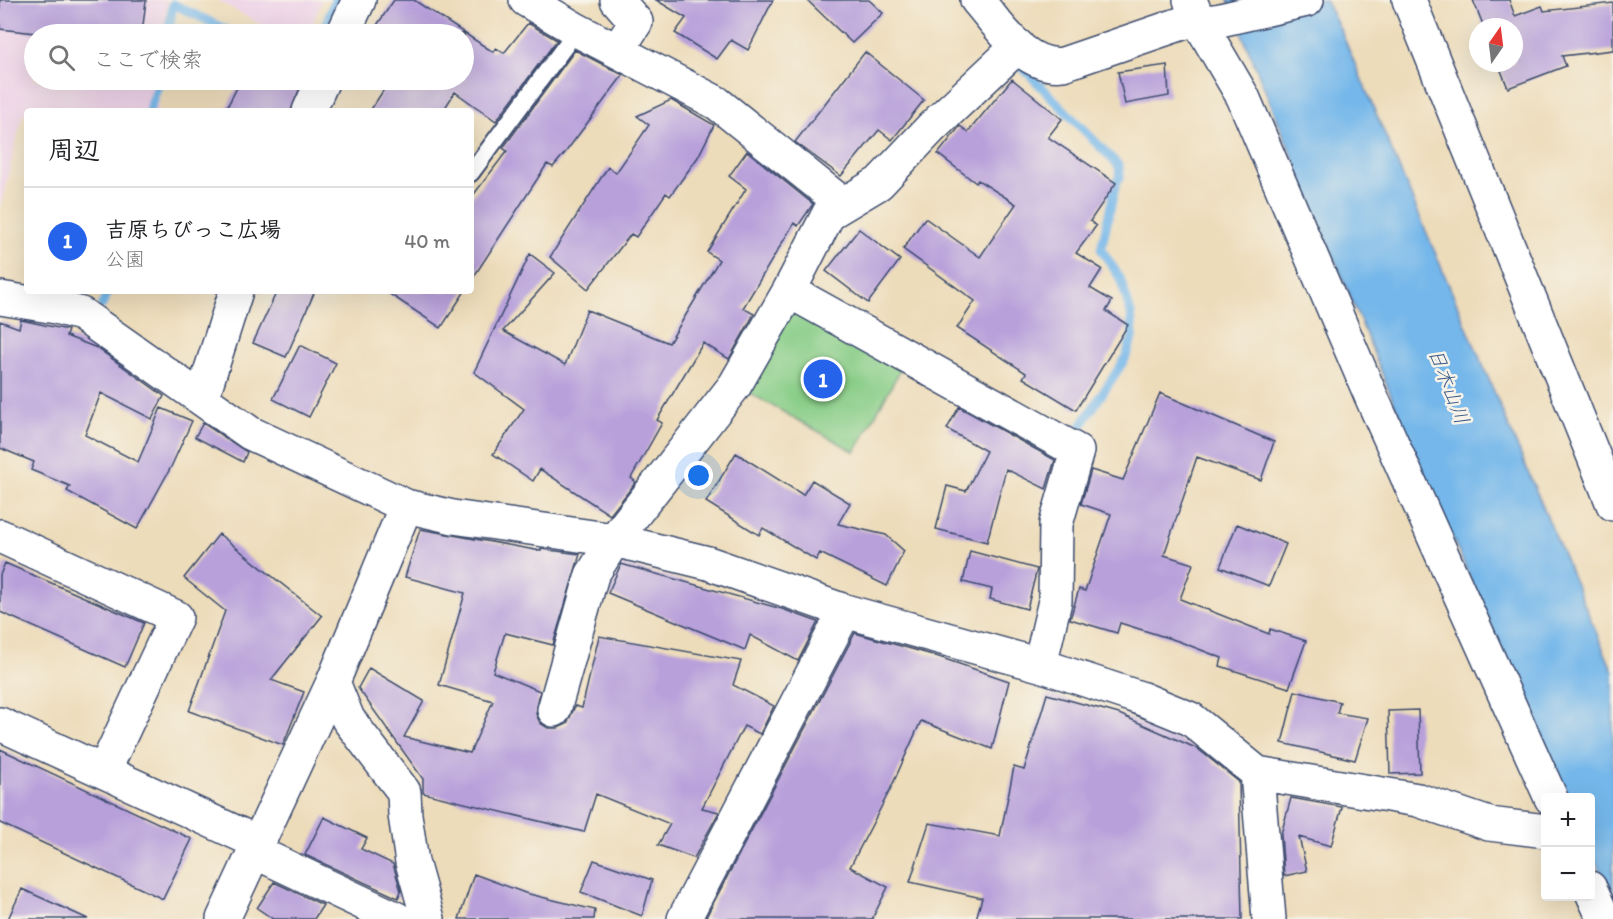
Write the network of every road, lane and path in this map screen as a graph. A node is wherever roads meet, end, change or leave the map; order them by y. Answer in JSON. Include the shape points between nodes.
{"nodes":[{"id":1,"x":359,"y":0,"type":"edge"},
{"id":2,"x":526,"y":0,"type":"edge"},
{"id":3,"x":617,"y":0,"type":"edge"},
{"id":4,"x":977,"y":0,"type":"edge"},
{"id":5,"x":1307,"y":0,"type":"edge"},
{"id":6,"x":1409,"y":0,"type":"edge"},
{"id":7,"x":1192,"y":13,"type":"edge"},
{"id":8,"x":348,"y":24,"type":"edge"},
{"id":9,"x":577,"y":30,"type":"junction"},
{"id":10,"x":1017,"y":46,"type":"junction"},
{"id":11,"x":616,"y":51,"type":"junction"},
{"id":12,"x":318,"y":90,"type":"edge"},
{"id":13,"x":310,"y":108,"type":"edge"},
{"id":14,"x":474,"y":169,"type":"edge"},
{"id":15,"x":843,"y":204,"type":"junction"},
{"id":16,"x":789,"y":291,"type":"junction"},
{"id":17,"x":235,"y":294,"type":"edge"},
{"id":18,"x":0,"y":298,"type":"edge"},
{"id":19,"x":202,"y":398,"type":"junction"},
{"id":20,"x":1613,"y":504,"type":"edge"},
{"id":21,"x":406,"y":506,"type":"junction"},
{"id":22,"x":0,"y":536,"type":"edge"},
{"id":23,"x":614,"y":540,"type":"junction"},
{"id":24,"x":845,"y":611,"type":"junction"},
{"id":25,"x":1040,"y":665,"type":"junction"},
{"id":26,"x":333,"y":682,"type":"junction"},
{"id":27,"x":554,"y":710,"type":"dead end"},
{"id":28,"x":0,"y":724,"type":"edge"},
{"id":29,"x":104,"y":771,"type":"junction"},
{"id":30,"x":1257,"y":773,"type":"junction"},
{"id":31,"x":1549,"y":793,"type":"edge"},
{"id":32,"x":1541,"y":830,"type":"edge"},
{"id":33,"x":257,"y":848,"type":"junction"},
{"id":34,"x":1595,"y":899,"type":"edge"},
{"id":35,"x":223,"y":919,"type":"edge"},
{"id":36,"x":397,"y":919,"type":"edge"},
{"id":37,"x":428,"y":919,"type":"edge"},
{"id":38,"x":684,"y":919,"type":"edge"},
{"id":39,"x":1269,"y":919,"type":"edge"},
{"id":40,"x":1604,"y":919,"type":"edge"}],
"edges":[{"from":1,"to":8,"type":"street"},
{"from":2,"to":9,"type":"street"},
{"from":3,"to":11,"type":"street","via":[[636,22]]},
{"from":4,"to":10,"type":"street"},
{"from":5,"to":7,"type":"street"},
{"from":6,"to":20,"type":"street"},
{"from":7,"to":10,"type":"street","via":[[1063,64],[1048,66]]},
{"from":7,"to":31,"type":"street","via":[[1243,97],[1371,396]]},
{"from":9,"to":11,"type":"street"},
{"from":9,"to":14,"type":"lane"},
{"from":10,"to":15,"type":"street","via":[[879,183]]},
{"from":11,"to":15,"type":"street","via":[[717,104]]},
{"from":12,"to":13,"type":"street"},
{"from":15,"to":16,"type":"street","via":[[829,213]]},
{"from":16,"to":23,"type":"street","via":[[735,385]]},
{"from":16,"to":25,"type":"street","via":[[1077,451],[1056,524],[1055,602]]},
{"from":17,"to":19,"type":"street"},
{"from":18,"to":19,"type":"street","via":[[56,306],[81,314]]},
{"from":19,"to":21,"type":"street","via":[[250,433]]},
{"from":21,"to":23,"type":"street"},
{"from":21,"to":26,"type":"street"},
{"from":22,"to":29,"type":"street","via":[[176,617]]},
{"from":23,"to":24,"type":"street","via":[[708,562]]},
{"from":23,"to":27,"type":"street","via":[[592,575]]},
{"from":24,"to":25,"type":"street"},
{"from":24,"to":38,"type":"street"},
{"from":25,"to":30,"type":"street","via":[[1191,719]]},
{"from":26,"to":33,"type":"street"},
{"from":26,"to":37,"type":"street","via":[[348,719],[404,792],[412,862]]},
{"from":28,"to":29,"type":"street"},
{"from":29,"to":33,"type":"street"},
{"from":30,"to":32,"type":"street","via":[[1418,800],[1489,824]]},
{"from":30,"to":39,"type":"street"},
{"from":33,"to":35,"type":"street"},
{"from":33,"to":36,"type":"street"},
{"from":34,"to":40,"type":"street"}]}
